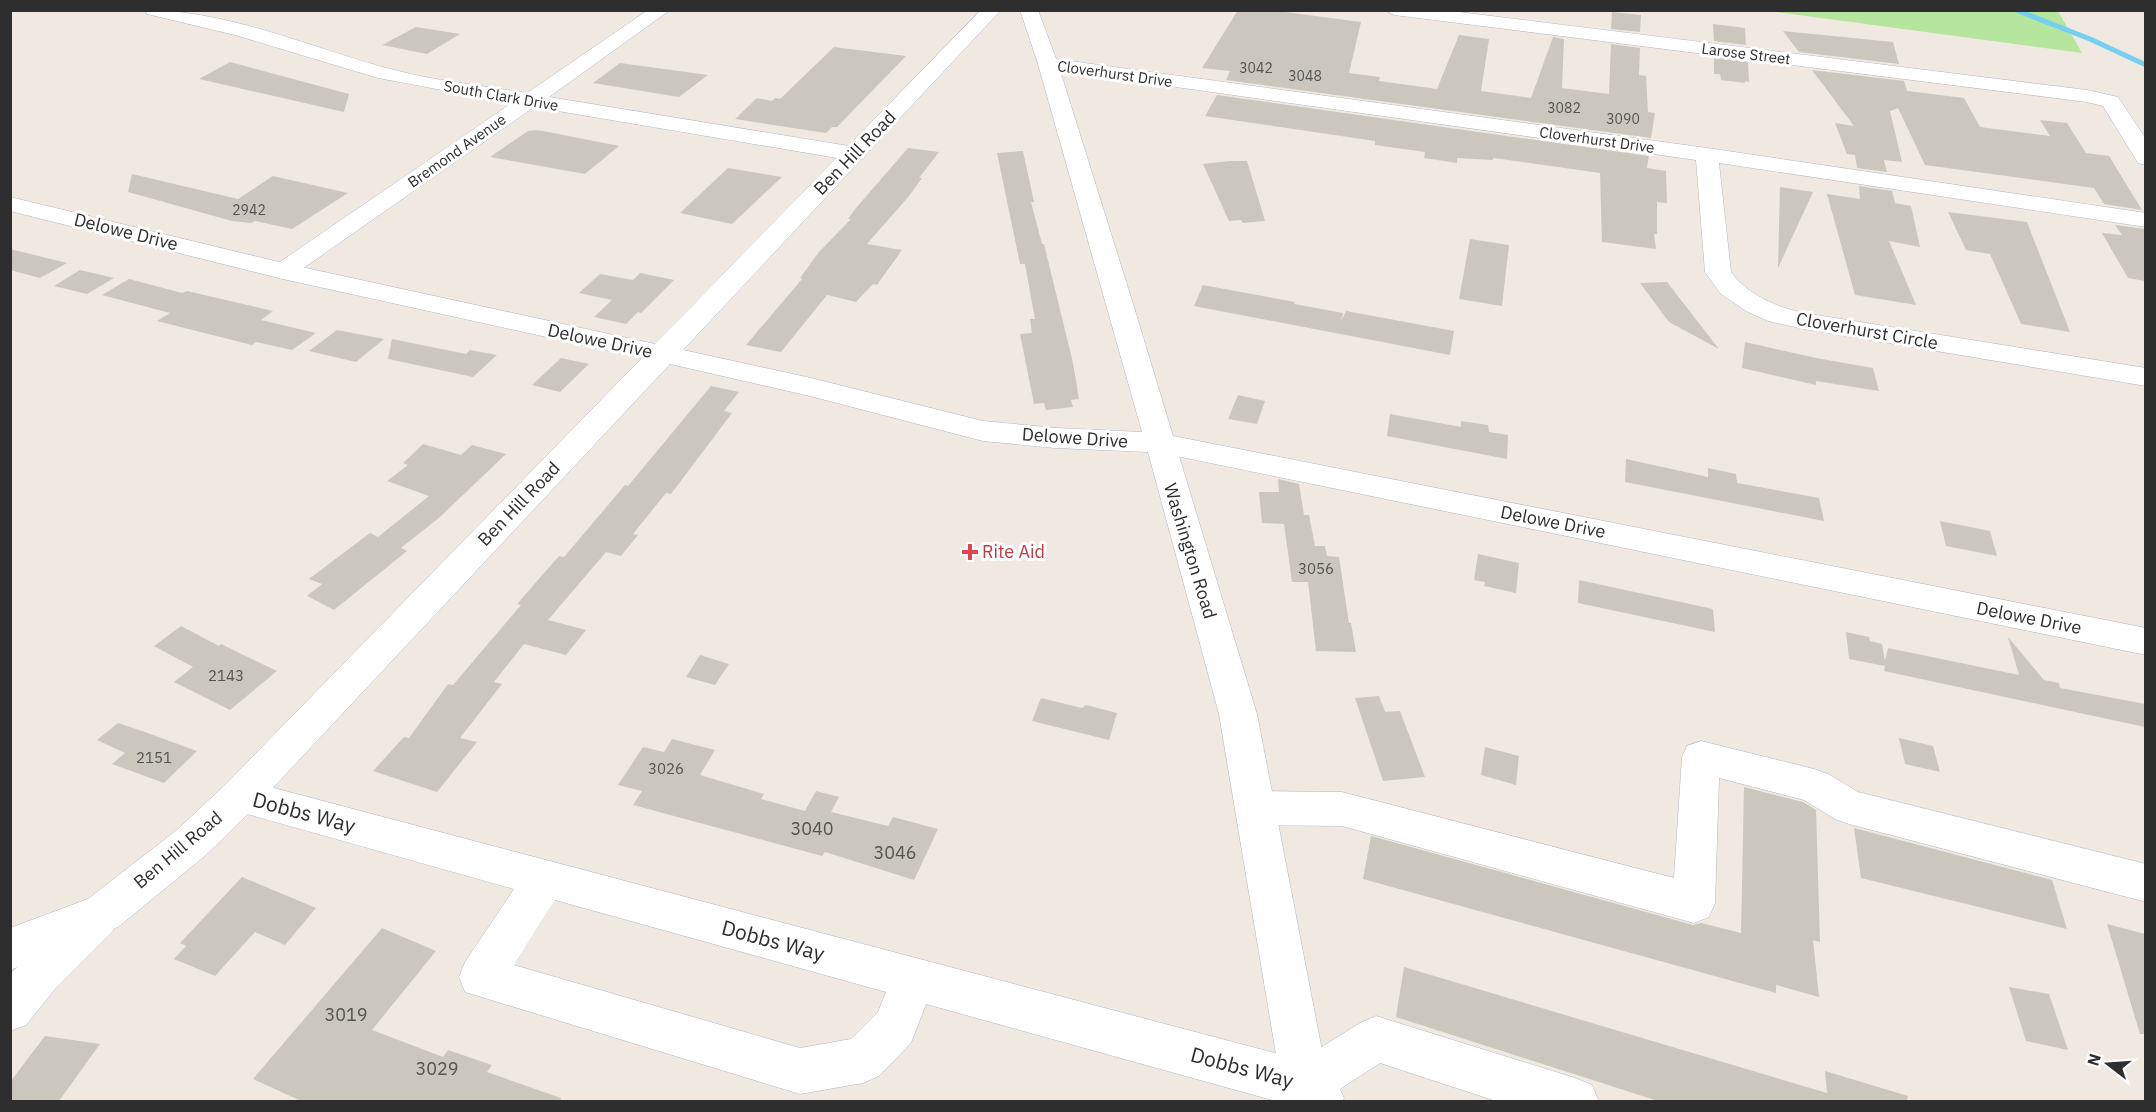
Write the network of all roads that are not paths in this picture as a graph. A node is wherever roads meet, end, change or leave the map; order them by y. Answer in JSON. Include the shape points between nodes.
{"nodes":[{"id":1,"x":153,"y":10,"type":"edge"},
{"id":2,"x":661,"y":10,"type":"edge"},
{"id":3,"x":992,"y":10,"type":"edge"},
{"id":4,"x":1029,"y":10,"type":"edge"},
{"id":5,"x":1394,"y":10,"type":"edge"},
{"id":6,"x":1048,"y":64,"type":"junction"},
{"id":7,"x":530,"y":101,"type":"junction"},
{"id":8,"x":855,"y":154,"type":"junction"},
{"id":9,"x":1707,"y":155,"type":"junction"},
{"id":10,"x":2145,"y":158,"type":"edge"},
{"id":11,"x":10,"y":204,"type":"edge"},
{"id":12,"x":2145,"y":220,"type":"edge"},
{"id":13,"x":283,"y":271,"type":"junction"},
{"id":14,"x":662,"y":354,"type":"junction"},
{"id":15,"x":2145,"y":377,"type":"edge"},
{"id":16,"x":1158,"y":443,"type":"junction"},
{"id":17,"x":2145,"y":642,"type":"edge"},
{"id":18,"x":240,"y":796,"type":"junction"},
{"id":19,"x":1255,"y":808,"type":"junction"},
{"id":20,"x":545,"y":879,"type":"junction"},
{"id":21,"x":2145,"y":883,"type":"edge"},
{"id":22,"x":103,"y":913,"type":"junction"},
{"id":23,"x":10,"y":949,"type":"edge"},
{"id":24,"x":913,"y":979,"type":"junction"},
{"id":25,"x":10,"y":1009,"type":"edge"},
{"id":26,"x":1312,"y":1096,"type":"edge"},
{"id":27,"x":1575,"y":1101,"type":"edge"}],
"edges":[{"from":1,"to":7,"type":"street","name":"South Clark Drive","via":[[241,31],[378,72]]},
{"from":2,"to":7,"type":"street","name":"Bremond Avenue"},
{"from":3,"to":8,"type":"street","name":"Ben Hill Road"},
{"from":4,"to":6,"type":"street","name":"Washington Road"},
{"from":5,"to":10,"type":"street","name":"Larose Street","via":[[2097,98],[2111,101]]},
{"from":6,"to":9,"type":"street","name":"Cloverhurst Drive"},
{"from":6,"to":16,"type":"street","name":"Washington Road"},
{"from":7,"to":8,"type":"street","name":"South Clark Drive"},
{"from":7,"to":13,"type":"street","name":"Bremond Avenue"},
{"from":8,"to":14,"type":"street","name":"Ben Hill Road"},
{"from":9,"to":12,"type":"street","name":"Cloverhurst Drive"},
{"from":9,"to":15,"type":"street","name":"Cloverhurst Circle","via":[[1718,272],[1730,289],[1755,306],[1804,321]]},
{"from":11,"to":13,"type":"street","name":"Delowe Drive"},
{"from":13,"to":14,"type":"street","name":"Delowe Drive"},
{"from":14,"to":16,"type":"street","name":"Delowe Drive","via":[[983,431]]},
{"from":14,"to":18,"type":"street","name":"Ben Hill Road"},
{"from":16,"to":17,"type":"street","name":"Delowe Drive"},
{"from":16,"to":19,"type":"street","name":"Washington Road","via":[[1238,714]]},
{"from":18,"to":20,"type":"street","name":"Dobbs Way"},
{"from":18,"to":22,"type":"street","name":"Ben Hill Road","via":[[192,842]]},
{"from":19,"to":21,"type":"street","via":[[1342,809],[1694,903],[1701,757],[1814,786],[1849,807]]},
{"from":19,"to":26,"type":"street","name":"Washington Road"},
{"from":20,"to":24,"type":"street","name":"Dobbs Way"},
{"from":20,"to":24,"type":"street","via":[[481,977],[800,1071],[863,1060],[895,1027]]},
{"from":22,"to":23,"type":"street","name":"Ben Hill Road"},
{"from":22,"to":25,"type":"street","via":[[39,974]]},
{"from":24,"to":26,"type":"street","name":"Dobbs Way"},
{"from":26,"to":27,"type":"street","via":[[1376,1040]]}]}
